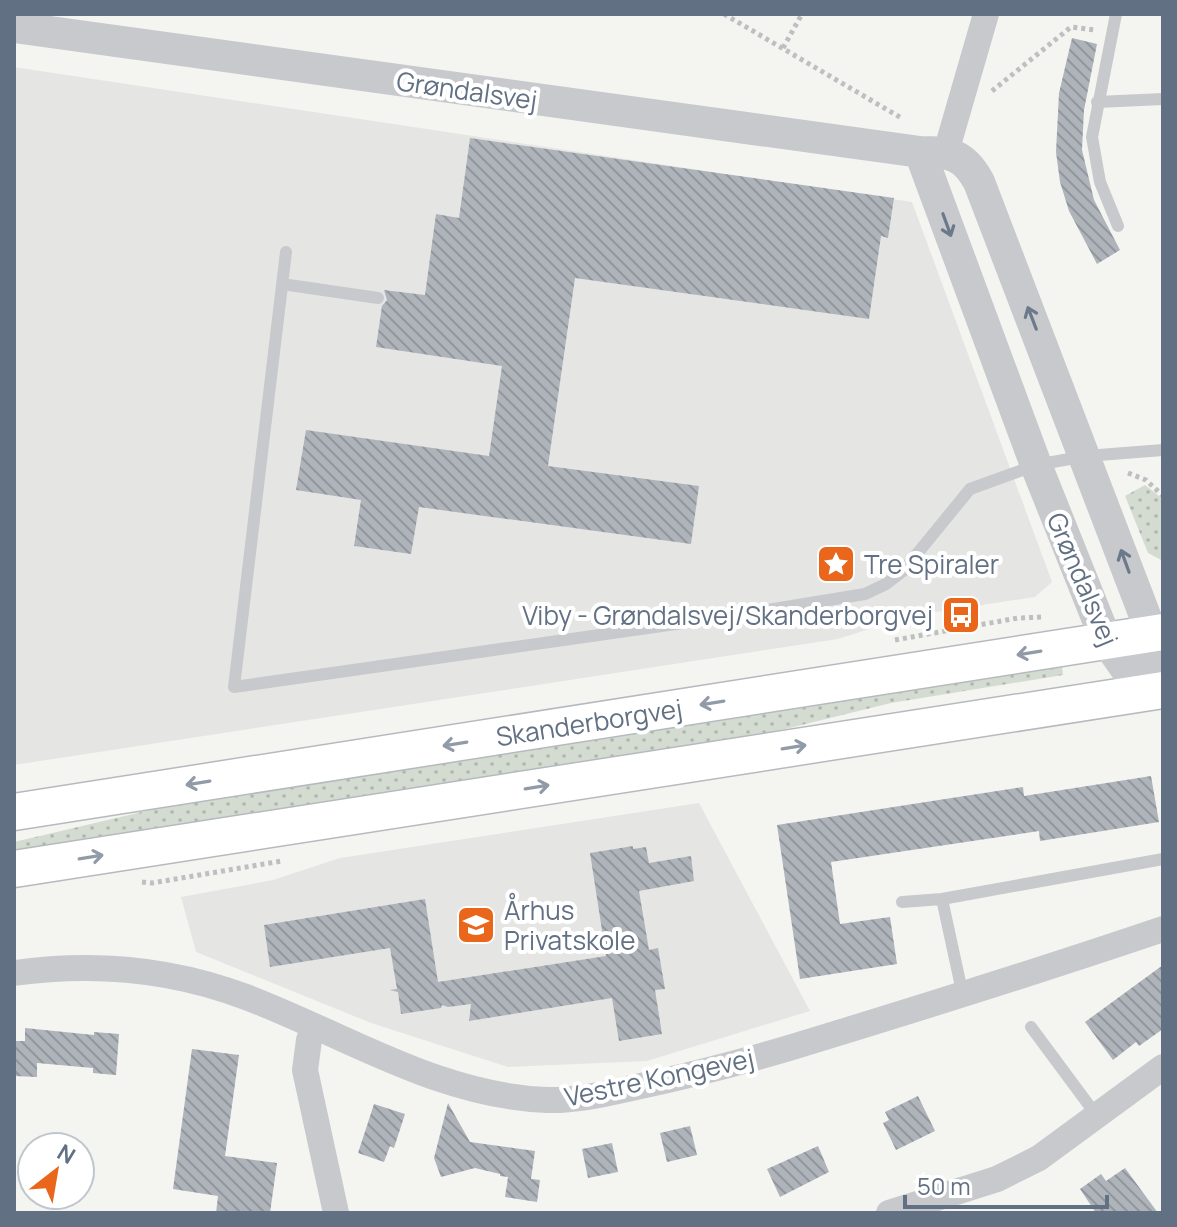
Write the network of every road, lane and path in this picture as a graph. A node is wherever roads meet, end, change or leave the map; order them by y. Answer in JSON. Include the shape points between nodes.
{"nodes":[{"id":1,"x":724,"y":14,"type":"edge"},
{"id":2,"x":802,"y":14,"type":"edge"},
{"id":3,"x":986,"y":14,"type":"edge"},
{"id":4,"x":1116,"y":14,"type":"edge"},
{"id":5,"x":14,"y":27,"type":"edge"},
{"id":6,"x":1071,"y":27,"type":"dead end"},
{"id":7,"x":783,"y":48,"type":"junction"},
{"id":8,"x":988,"y":94,"type":"dead end"},
{"id":9,"x":1163,"y":99,"type":"edge"},
{"id":10,"x":1097,"y":102,"type":"junction"},
{"id":11,"x":933,"y":152,"type":"junction"},
{"id":12,"x":1118,"y":226,"type":"dead end"},
{"id":13,"x":286,"y":252,"type":"dead end"},
{"id":14,"x":282,"y":284,"type":"junction"},
{"id":15,"x":378,"y":298,"type":"dead end"},
{"id":16,"x":1163,"y":450,"type":"edge"},
{"id":17,"x":1086,"y":456,"type":"junction"},
{"id":18,"x":1036,"y":465,"type":"junction"},
{"id":19,"x":1157,"y":633,"type":"edge"},
{"id":20,"x":1106,"y":640,"type":"junction"},
{"id":21,"x":1153,"y":691,"type":"edge"},
{"id":22,"x":14,"y":812,"type":"edge"},
{"id":23,"x":1163,"y":859,"type":"edge"},
{"id":24,"x":14,"y":869,"type":"edge"},
{"id":25,"x":942,"y":899,"type":"junction"},
{"id":26,"x":902,"y":902,"type":"dead end"},
{"id":27,"x":1163,"y":929,"type":"edge"},
{"id":28,"x":14,"y":973,"type":"edge"},
{"id":29,"x":963,"y":996,"type":"junction"},
{"id":30,"x":1031,"y":1027,"type":"dead end"},
{"id":31,"x":314,"y":1028,"type":"junction"},
{"id":32,"x":1163,"y":1067,"type":"edge"},
{"id":33,"x":1097,"y":1116,"type":"junction"},
{"id":34,"x":336,"y":1213,"type":"edge"},
{"id":35,"x":889,"y":1213,"type":"edge"}],
"edges":[{"from":1,"to":7,"type":"path"},
{"from":2,"to":7,"type":"path"},
{"from":3,"to":11,"type":"street"},
{"from":4,"to":10,"type":"lane"},
{"from":5,"to":11,"type":"street","name":"Grøndalsvej"},
{"from":6,"to":8,"type":"path"},
{"from":7,"to":11,"type":"path","via":[[903,119]]},
{"from":9,"to":10,"type":"lane"},
{"from":10,"to":12,"type":"lane","via":[[1092,137],[1100,182]]},
{"from":17,"to":11,"type":"street","name":"Grøndalsvej","one_way":true,"via":[[979,182],[963,160]]},
{"from":11,"to":18,"type":"street","name":"Grøndalsvej","one_way":true},
{"from":13,"to":14,"type":"lane"},
{"from":14,"to":15,"type":"lane"},
{"from":14,"to":18,"type":"lane","via":[[234,687],[865,594],[903,571],[970,489]]},
{"from":16,"to":17,"type":"lane"},
{"from":17,"to":18,"type":"lane"},
{"from":19,"to":17,"type":"street","name":"Grøndalsvej","one_way":true},
{"from":18,"to":20,"type":"street","name":"Grøndalsvej"},
{"from":19,"to":20,"type":"main road","name":"Skanderborgvej"},
{"from":19,"to":21,"type":"street","name":"Grøndalsvej"},
{"from":20,"to":21,"type":"street","name":"Grøndalsvej"},
{"from":20,"to":22,"type":"main road","name":"Skanderborgvej","one_way":true},
{"from":24,"to":21,"type":"main road","one_way":true},
{"from":23,"to":25,"type":"lane"},
{"from":25,"to":26,"type":"lane"},
{"from":25,"to":29,"type":"lane"},
{"from":27,"to":29,"type":"street","name":"Vestre Kongevej"},
{"from":28,"to":31,"type":"street","name":"Vestre Kongevej","via":[[99,968],[160,973],[209,984]]},
{"from":29,"to":31,"type":"street","name":"Vestre Kongevej","via":[[720,1069],[595,1096],[547,1100],[451,1084]]},
{"from":30,"to":33,"type":"lane"},
{"from":31,"to":34,"type":"street","via":[[305,1070]]},
{"from":32,"to":33,"type":"street"},
{"from":33,"to":35,"type":"street","via":[[1039,1158],[997,1179]]}]}
